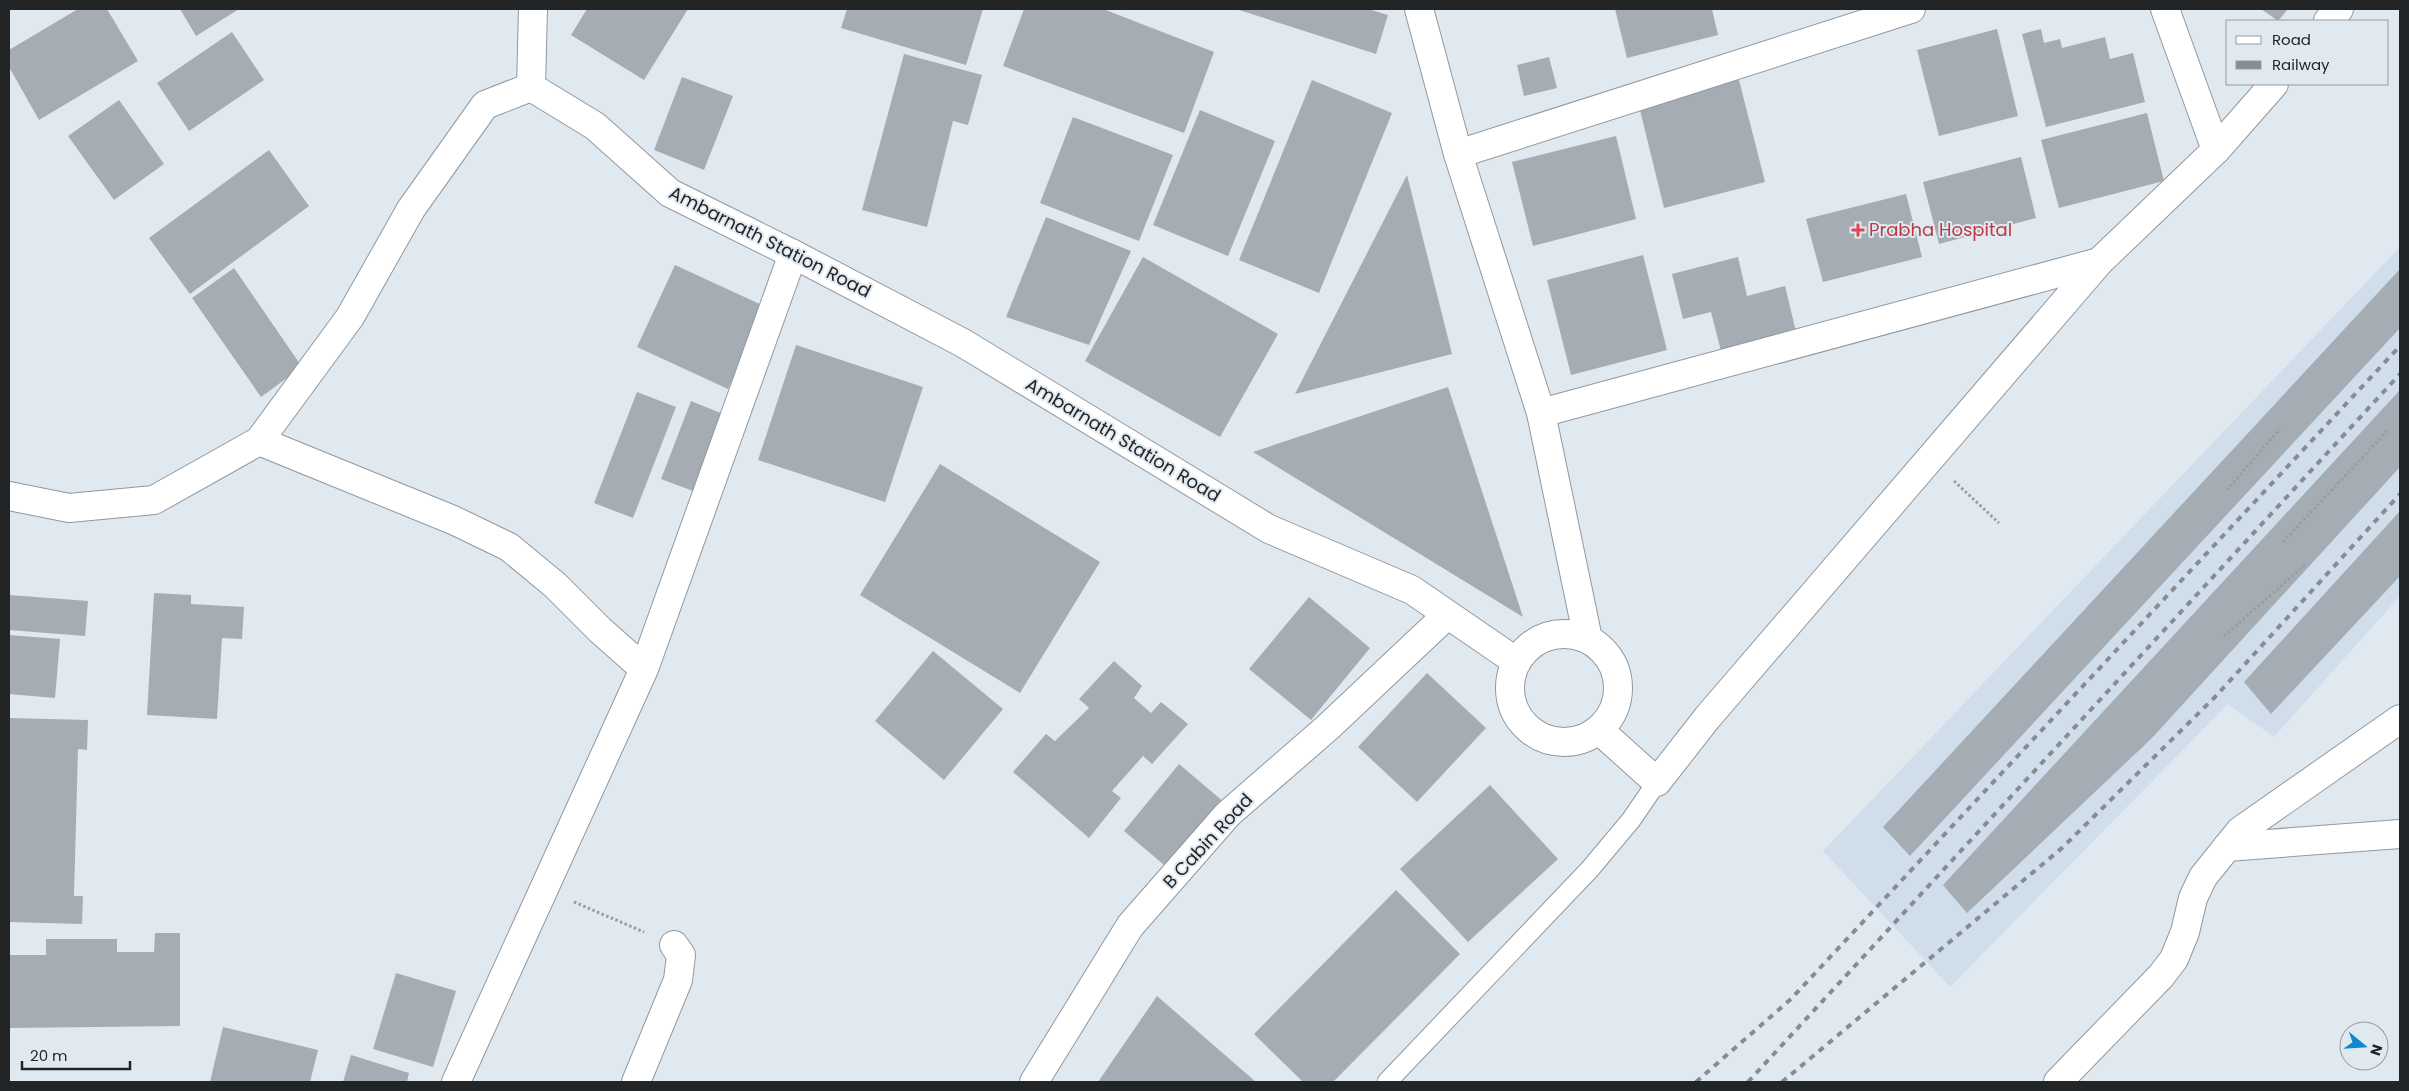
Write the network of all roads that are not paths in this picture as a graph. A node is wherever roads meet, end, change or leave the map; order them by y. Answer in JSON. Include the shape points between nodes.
{"nodes":[{"id":1,"x":533,"y":9,"type":"edge"},
{"id":2,"x":1419,"y":9,"type":"edge"},
{"id":3,"x":1911,"y":9,"type":"edge"},
{"id":4,"x":2165,"y":9,"type":"edge"},
{"id":5,"x":2339,"y":9,"type":"edge"},
{"id":6,"x":2329,"y":20,"type":"edge"},
{"id":7,"x":2273,"y":85,"type":"edge"},
{"id":8,"x":531,"y":87,"type":"junction"},
{"id":9,"x":2216,"y":150,"type":"junction"},
{"id":10,"x":1458,"y":154,"type":"junction"},
{"id":11,"x":793,"y":254,"type":"junction"},
{"id":12,"x":2100,"y":262,"type":"junction"},
{"id":13,"x":1541,"y":413,"type":"junction"},
{"id":14,"x":259,"y":441,"type":"junction"},
{"id":15,"x":9,"y":496,"type":"edge"},
{"id":16,"x":1447,"y":615,"type":"junction"},
{"id":17,"x":1588,"y":639,"type":"junction"},
{"id":18,"x":1517,"y":662,"type":"junction"},
{"id":19,"x":644,"y":668,"type":"junction"},
{"id":20,"x":2400,"y":719,"type":"edge"},
{"id":21,"x":1599,"y":730,"type":"junction"},
{"id":22,"x":1657,"y":782,"type":"junction"},
{"id":23,"x":2400,"y":834,"type":"edge"},
{"id":24,"x":2227,"y":847,"type":"junction"},
{"id":25,"x":674,"y":945,"type":"road end"},
{"id":26,"x":456,"y":1082,"type":"edge"},
{"id":27,"x":636,"y":1082,"type":"edge"},
{"id":28,"x":1034,"y":1082,"type":"edge"},
{"id":29,"x":1388,"y":1082,"type":"edge"},
{"id":30,"x":2058,"y":1082,"type":"edge"}],
"edges":[{"from":1,"to":8,"type":"street"},
{"from":2,"to":10,"type":"street"},
{"from":3,"to":10,"type":"street"},
{"from":4,"to":9,"type":"street"},
{"from":5,"to":6,"type":"street"},
{"from":7,"to":9,"type":"street"},
{"from":8,"to":11,"type":"street","name":"Ambarnath Station Road","via":[[595,126],[670,194]]},
{"from":8,"to":14,"type":"street","via":[[485,105],[411,209],[350,318]]},
{"from":9,"to":12,"type":"street"},
{"from":10,"to":13,"type":"street"},
{"from":11,"to":16,"type":"street","name":"Ambarnath Station Road","via":[[963,343],[1269,529],[1412,590]]},
{"from":11,"to":19,"type":"street"},
{"from":12,"to":13,"type":"street"},
{"from":12,"to":22,"type":"street","via":[[1707,718]]},
{"from":13,"to":17,"type":"street"},
{"from":14,"to":15,"type":"street","via":[[154,500],[69,508]]},
{"from":14,"to":19,"type":"street","via":[[454,520],[509,547]]},
{"from":16,"to":18,"type":"street","name":"Ambarnath Station Road"},
{"from":16,"to":28,"type":"street","name":"B Cabin Road","via":[[1327,728],[1228,814],[1130,926]]},
{"from":17,"to":18,"type":"street","via":[[1570,634],[1552,635],[1535,642]]},
{"from":17,"to":21,"type":"street","via":[[1613,665],[1618,682],[1617,700]]},
{"from":18,"to":21,"type":"street","via":[[1510,688],[1513,706],[1533,733],[1549,741],[1566,743],[1584,739]]},
{"from":19,"to":26,"type":"street"},
{"from":20,"to":24,"type":"street","via":[[2240,831]]},
{"from":21,"to":22,"type":"street"},
{"from":22,"to":29,"type":"lane","via":[[1631,820],[1590,869]]},
{"from":23,"to":24,"type":"street"},
{"from":24,"to":30,"type":"street","via":[[2202,877],[2174,959]]},
{"from":25,"to":27,"type":"street","via":[[681,955],[678,980]]}]}
